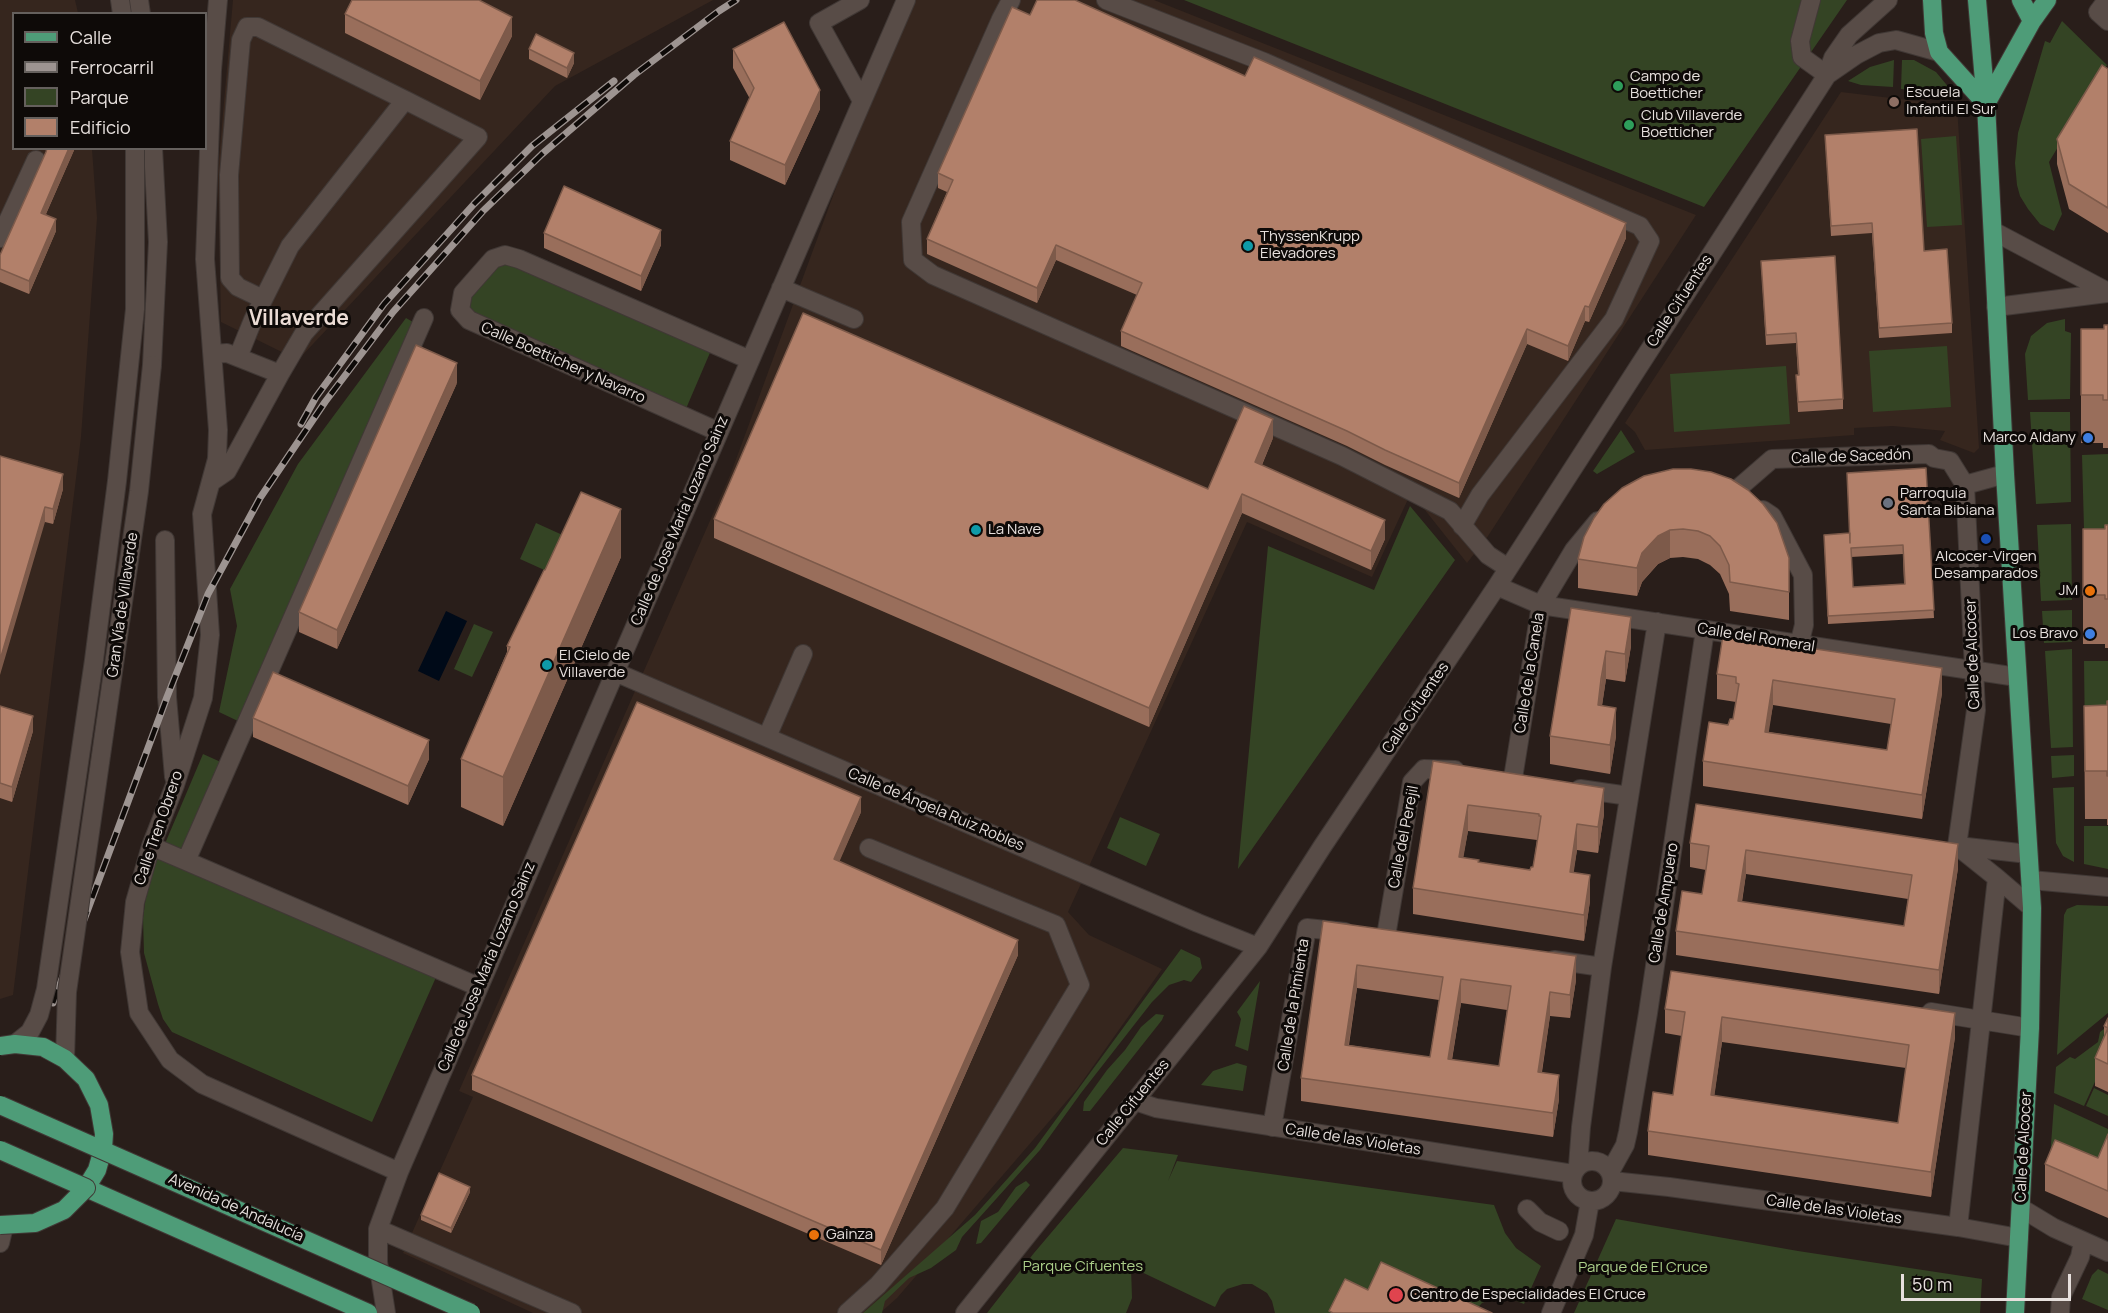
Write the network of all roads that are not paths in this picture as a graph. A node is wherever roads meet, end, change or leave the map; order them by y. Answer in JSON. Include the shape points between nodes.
{"nodes":[{"id":1,"x":218,"y":0,"type":"edge"},
{"id":2,"x":860,"y":0,"type":"edge"},
{"id":3,"x":906,"y":0,"type":"edge"},
{"id":4,"x":1011,"y":0,"type":"edge"},
{"id":5,"x":1106,"y":0,"type":"edge"},
{"id":6,"x":1811,"y":0,"type":"edge"},
{"id":7,"x":1888,"y":0,"type":"edge"},
{"id":8,"x":1932,"y":0,"type":"edge"},
{"id":9,"x":1977,"y":0,"type":"edge"},
{"id":10,"x":2021,"y":0,"type":"edge"},
{"id":11,"x":2047,"y":0,"type":"edge"},
{"id":12,"x":2107,"y":0,"type":"edge"},
{"id":13,"x":2032,"y":21,"type":"junction"},
{"id":14,"x":2108,"y":21,"type":"edge"},
{"id":15,"x":1939,"y":52,"type":"junction"},
{"id":16,"x":1827,"y":75,"type":"junction"},
{"id":17,"x":405,"y":100,"type":"junction"},
{"id":18,"x":862,"y":101,"type":"junction"},
{"id":19,"x":1986,"y":104,"type":"junction"},
{"id":20,"x":135,"y":150,"type":"edge"},
{"id":21,"x":153,"y":150,"type":"edge"},
{"id":22,"x":36,"y":160,"type":"dead end"},
{"id":23,"x":1993,"y":231,"type":"junction"},
{"id":24,"x":0,"y":238,"type":"edge"},
{"id":25,"x":781,"y":288,"type":"junction"},
{"id":26,"x":2108,"y":292,"type":"edge"},
{"id":27,"x":263,"y":299,"type":"junction"},
{"id":28,"x":1996,"y":307,"type":"junction"},
{"id":29,"x":424,"y":318,"type":"dead end"},
{"id":30,"x":854,"y":319,"type":"dead end"},
{"id":31,"x":213,"y":354,"type":"junction"},
{"id":32,"x":238,"y":357,"type":"junction"},
{"id":33,"x":750,"y":360,"type":"junction"},
{"id":34,"x":280,"y":374,"type":"junction"},
{"id":35,"x":719,"y":432,"type":"junction"},
{"id":36,"x":2005,"y":474,"type":"junction"},
{"id":37,"x":211,"y":482,"type":"junction"},
{"id":38,"x":1965,"y":485,"type":"junction"},
{"id":39,"x":1714,"y":488,"type":"edge"},
{"id":40,"x":1734,"y":492,"type":"junction"},
{"id":41,"x":1614,"y":507,"type":"edge"},
{"id":42,"x":1462,"y":526,"type":"junction"},
{"id":43,"x":165,"y":540,"type":"dead end"},
{"id":44,"x":1508,"y":568,"type":"junction"},
{"id":45,"x":1497,"y":586,"type":"junction"},
{"id":46,"x":1541,"y":605,"type":"junction"},
{"id":47,"x":1658,"y":622,"type":"junction"},
{"id":48,"x":1705,"y":630,"type":"junction"},
{"id":49,"x":1799,"y":645,"type":"junction"},
{"id":50,"x":804,"y":654,"type":"dead end"},
{"id":51,"x":1974,"y":670,"type":"junction"},
{"id":52,"x":615,"y":672,"type":"junction"},
{"id":53,"x":2017,"y":677,"type":"junction"},
{"id":54,"x":767,"y":737,"type":"junction"},
{"id":55,"x":1467,"y":772,"type":"edge"},
{"id":56,"x":1491,"y":775,"type":"edge"},
{"id":57,"x":175,"y":785,"type":"junction"},
{"id":58,"x":1558,"y":786,"type":"edge"},
{"id":59,"x":1629,"y":796,"type":"junction"},
{"id":60,"x":1680,"y":802,"type":"junction"},
{"id":61,"x":1699,"y":805,"type":"edge"},
{"id":62,"x":1938,"y":843,"type":"edge"},
{"id":63,"x":151,"y":846,"type":"junction"},
{"id":64,"x":1957,"y":846,"type":"junction"},
{"id":65,"x":869,"y":848,"type":"dead end"},
{"id":66,"x":2028,"y":854,"type":"junction"},
{"id":67,"x":186,"y":861,"type":"junction"},
{"id":68,"x":1997,"y":878,"type":"junction"},
{"id":69,"x":2031,"y":880,"type":"junction"},
{"id":70,"x":2108,"y":887,"type":"edge"},
{"id":71,"x":2032,"y":908,"type":"junction"},
{"id":72,"x":1386,"y":936,"type":"junction"},
{"id":73,"x":1407,"y":939,"type":"edge"},
{"id":74,"x":1258,"y":947,"type":"junction"},
{"id":75,"x":1533,"y":957,"type":"edge"},
{"id":76,"x":1602,"y":967,"type":"junction"},
{"id":77,"x":1653,"y":972,"type":"junction"},
{"id":78,"x":1674,"y":974,"type":"edge"},
{"id":79,"x":479,"y":987,"type":"junction"},
{"id":80,"x":1917,"y":1010,"type":"edge"},
{"id":81,"x":1982,"y":1020,"type":"junction"},
{"id":82,"x":2030,"y":1028,"type":"junction"},
{"id":83,"x":7,"y":1045,"type":"edge"},
{"id":84,"x":65,"y":1059,"type":"junction"},
{"id":85,"x":1135,"y":1101,"type":"junction"},
{"id":86,"x":0,"y":1105,"type":"edge"},
{"id":87,"x":1272,"y":1127,"type":"junction"},
{"id":88,"x":0,"y":1149,"type":"edge"},
{"id":89,"x":103,"y":1149,"type":"junction"},
{"id":90,"x":1576,"y":1170,"type":"junction"},
{"id":91,"x":399,"y":1172,"type":"junction"},
{"id":92,"x":1611,"y":1177,"type":"junction"},
{"id":93,"x":86,"y":1188,"type":"junction"},
{"id":94,"x":1590,"y":1201,"type":"junction"},
{"id":95,"x":2021,"y":1208,"type":"junction"},
{"id":96,"x":1527,"y":1209,"type":"dead end"},
{"id":97,"x":1958,"y":1227,"type":"junction"},
{"id":98,"x":378,"y":1229,"type":"junction"},
{"id":99,"x":1558,"y":1231,"type":"dead end"},
{"id":100,"x":2,"y":1232,"type":"edge"},
{"id":101,"x":2019,"y":1238,"type":"junction"},
{"id":102,"x":2083,"y":1242,"type":"junction"},
{"id":103,"x":2108,"y":1252,"type":"edge"},
{"id":104,"x":368,"y":1313,"type":"edge"},
{"id":105,"x":386,"y":1313,"type":"edge"},
{"id":106,"x":471,"y":1313,"type":"edge"},
{"id":107,"x":572,"y":1313,"type":"edge"},
{"id":108,"x":847,"y":1313,"type":"edge"},
{"id":109,"x":965,"y":1313,"type":"edge"},
{"id":110,"x":1551,"y":1313,"type":"edge"},
{"id":111,"x":2015,"y":1313,"type":"edge"},
{"id":112,"x":2060,"y":1313,"type":"edge"}],
"edges":[{"from":1,"to":31,"type":"street","name":"Calle Tren Obrero","via":[[205,259]]},
{"from":2,"to":18,"type":"street","via":[[819,23]]},
{"from":3,"to":18,"type":"street","name":"Calle de Jose María Lozano Sainz"},
{"from":4,"to":42,"type":"street","via":[[911,222],[913,260],[933,274],[1342,456],[1450,511]]},
{"from":5,"to":42,"type":"street","via":[[1264,62],[1640,226],[1650,241],[1614,319],[1480,495]]},
{"from":6,"to":16,"type":"street","via":[[1800,41],[1802,57]]},
{"from":7,"to":16,"type":"street","name":"Calle Cifuentes","via":[[1849,35]]},
{"from":8,"to":15,"type":"main road"},
{"from":9,"to":19,"type":"main road","name":"Calle de Alcocer"},
{"from":10,"to":13,"type":"main road"},
{"from":11,"to":13,"type":"main road"},
{"from":12,"to":14,"type":"street","via":[[2098,12]]},
{"from":13,"to":19,"type":"main road"},
{"from":15,"to":16,"type":"street","name":"Calle Cifuentes","via":[[1896,40],[1879,43]]},
{"from":15,"to":19,"type":"main road"},
{"from":16,"to":44,"type":"street","name":"Calle Cifuentes"},
{"from":17,"to":27,"type":"street","via":[[290,246]]},
{"from":17,"to":27,"type":"street","via":[[258,27],[247,27],[241,40],[229,175],[230,278]]},
{"from":17,"to":34,"type":"street","via":[[478,137],[304,333]]},
{"from":18,"to":25,"type":"street","name":"Calle de Jose María Lozano Sainz"},
{"from":19,"to":23,"type":"main road","name":"Calle de Alcocer"},
{"from":20,"to":83,"type":"street","name":"Gran Vía de Villaverde","bridge":true,"via":[[135,309],[94,660],[46,989],[30,1032]]},
{"from":21,"to":84,"type":"street","name":"Gran Vía de Villaverde","bridge":true,"via":[[158,242],[152,364],[139,491],[67,992]]},
{"from":22,"to":24,"type":"street"},
{"from":23,"to":26,"type":"street"},
{"from":23,"to":28,"type":"main road","name":"Calle de Alcocer"},
{"from":25,"to":30,"type":"street"},
{"from":25,"to":33,"type":"street","name":"Calle de Jose María Lozano Sainz"},
{"from":26,"to":28,"type":"street"},
{"from":27,"to":32,"type":"street"},
{"from":28,"to":36,"type":"main road","name":"Calle de Alcocer"},
{"from":29,"to":67,"type":"street"},
{"from":31,"to":32,"type":"street"},
{"from":31,"to":37,"type":"street","name":"Calle Tren Obrero","via":[[218,430]]},
{"from":32,"to":34,"type":"street"},
{"from":33,"to":35,"type":"street","name":"Calle de Jose María Lozano Sainz"},
{"from":33,"to":35,"type":"street","name":"Calle Boetticher y Navarro","via":[[505,255],[493,258],[463,293],[460,310],[469,320]]},
{"from":34,"to":37,"type":"street","via":[[228,471]]},
{"from":35,"to":52,"type":"street","name":"Calle de Jose María Lozano Sainz"},
{"from":36,"to":38,"type":"street"},
{"from":36,"to":53,"type":"main road","name":"Calle de Alcocer"},
{"from":37,"to":57,"type":"street","name":"Calle Tren Obrero","via":[[202,514],[210,635],[203,698]]},
{"from":38,"to":40,"type":"street","name":"Calle de Sacedón","via":[[1950,460],[1929,454],[1772,459]]},
{"from":38,"to":51,"type":"street","name":"Calle de Alcocer"},
{"from":39,"to":40,"type":"street"},
{"from":40,"to":49,"type":"street","via":[[1772,516],[1803,574],[1804,625]]},
{"from":41,"to":46,"type":"street","name":"Calle de la Canela","via":[[1605,512],[1574,550]]},
{"from":42,"to":44,"type":"street","via":[[1488,555]]},
{"from":43,"to":57,"type":"street","via":[[167,697]]},
{"from":44,"to":45,"type":"street","name":"Calle Cifuentes"},
{"from":45,"to":46,"type":"street","name":"Calle del Romeral"},
{"from":45,"to":74,"type":"street","name":"Calle Cifuentes"},
{"from":46,"to":47,"type":"street","name":"Calle del Romeral"},
{"from":46,"to":56,"type":"street","name":"Calle de la Canela","via":[[1519,779]]},
{"from":47,"to":48,"type":"street","name":"Calle del Romeral"},
{"from":47,"to":59,"type":"street"},
{"from":48,"to":49,"type":"street","name":"Calle del Romeral"},
{"from":48,"to":60,"type":"street","name":"Calle de Ampuero"},
{"from":49,"to":51,"type":"street","name":"Calle del Romeral"},
{"from":50,"to":54,"type":"street"},
{"from":51,"to":53,"type":"street","name":"Calle del Romeral"},
{"from":51,"to":64,"type":"street","name":"Calle de Alcocer","via":[[1976,710]]},
{"from":52,"to":54,"type":"street","name":"Calle de Ángela Ruiz Robles"},
{"from":52,"to":79,"type":"street","name":"Calle de Jose María Lozano Sainz"},
{"from":53,"to":66,"type":"main road","name":"Calle de Alcocer"},
{"from":54,"to":74,"type":"street","name":"Calle de Ángela Ruiz Robles"},
{"from":55,"to":72,"type":"street","name":"Calle del Perejil","via":[[1424,769],[1412,782]]},
{"from":57,"to":63,"type":"street","name":"Calle Tren Obrero"},
{"from":58,"to":59,"type":"street"},
{"from":59,"to":76,"type":"street"},
{"from":60,"to":61,"type":"street"},
{"from":60,"to":77,"type":"street","name":"Calle de Ampuero"},
{"from":62,"to":64,"type":"street"},
{"from":63,"to":67,"type":"street"},
{"from":63,"to":91,"type":"street","name":"Calle Tren Obrero","via":[[135,902],[130,952],[139,1014],[170,1060],[202,1084]]},
{"from":64,"to":66,"type":"street"},
{"from":64,"to":68,"type":"street"},
{"from":65,"to":108,"type":"street","via":[[1056,925],[1080,986],[945,1208],[878,1285]]},
{"from":66,"to":69,"type":"main road","name":"Calle de Alcocer"},
{"from":67,"to":79,"type":"street"},
{"from":68,"to":71,"type":"street"},
{"from":68,"to":81,"type":"street"},
{"from":69,"to":70,"type":"street"},
{"from":69,"to":71,"type":"main road","name":"Calle de Alcocer"},
{"from":71,"to":82,"type":"main road","name":"Calle de Alcocer"},
{"from":72,"to":73,"type":"street","name":"Calle de la Pimienta"},
{"from":72,"to":87,"type":"street","name":"Calle de la Pimienta","via":[[1306,928]]},
{"from":74,"to":85,"type":"street","name":"Calle Cifuentes"},
{"from":75,"to":76,"type":"street"},
{"from":76,"to":90,"type":"street"},
{"from":77,"to":78,"type":"street"},
{"from":77,"to":92,"type":"street","name":"Calle de Ampuero","via":[[1625,1145]]},
{"from":79,"to":91,"type":"street","name":"Calle de Jose María Lozano Sainz"},
{"from":80,"to":81,"type":"street"},
{"from":81,"to":82,"type":"street"},
{"from":81,"to":97,"type":"street"},
{"from":82,"to":95,"type":"main road","name":"Calle de Alcocer"},
{"from":83,"to":84,"type":"main road","bridge":true,"via":[[43,1047]]},
{"from":84,"to":89,"type":"main road","bridge":true,"via":[[86,1079],[99,1105]]},
{"from":85,"to":87,"type":"street","name":"Calle de las Violetas"},
{"from":85,"to":109,"type":"street","name":"Calle Cifuentes"},
{"from":86,"to":89,"type":"main road","name":"Avenida de Andalucía","bridge":true},
{"from":87,"to":90,"type":"street","name":"Calle de las Violetas"},
{"from":88,"to":93,"type":"main road","bridge":true},
{"from":89,"to":93,"type":"main road"},
{"from":89,"to":106,"type":"main road","name":"Avenida de Andalucía","bridge":true},
{"from":90,"to":92,"type":"street","via":[[1596,1161],[1607,1167]]},
{"from":90,"to":94,"type":"street","via":[[1572,1180],[1575,1192]]},
{"from":91,"to":98,"type":"street","name":"Calle de Jose María Lozano Sainz"},
{"from":92,"to":94,"type":"street","via":[[1608,1194]]},
{"from":92,"to":97,"type":"street","name":"Calle de las Violetas"},
{"from":93,"to":100,"type":"main road","bridge":true,"via":[[64,1210]]},
{"from":93,"to":104,"type":"main road"},
{"from":94,"to":110,"type":"street","via":[[1584,1235]]},
{"from":95,"to":101,"type":"main road","name":"Calle de Alcocer"},
{"from":95,"to":102,"type":"street"},
{"from":96,"to":99,"type":"street","via":[[1540,1222]]},
{"from":97,"to":101,"type":"street","name":"Calle de las Violetas"},
{"from":98,"to":105,"type":"street","via":[[378,1262]]},
{"from":98,"to":107,"type":"street"},
{"from":101,"to":111,"type":"main road","name":"Calle de Alcocer"},
{"from":102,"to":103,"type":"street"},
{"from":102,"to":112,"type":"street","via":[[2061,1298]]}]}
